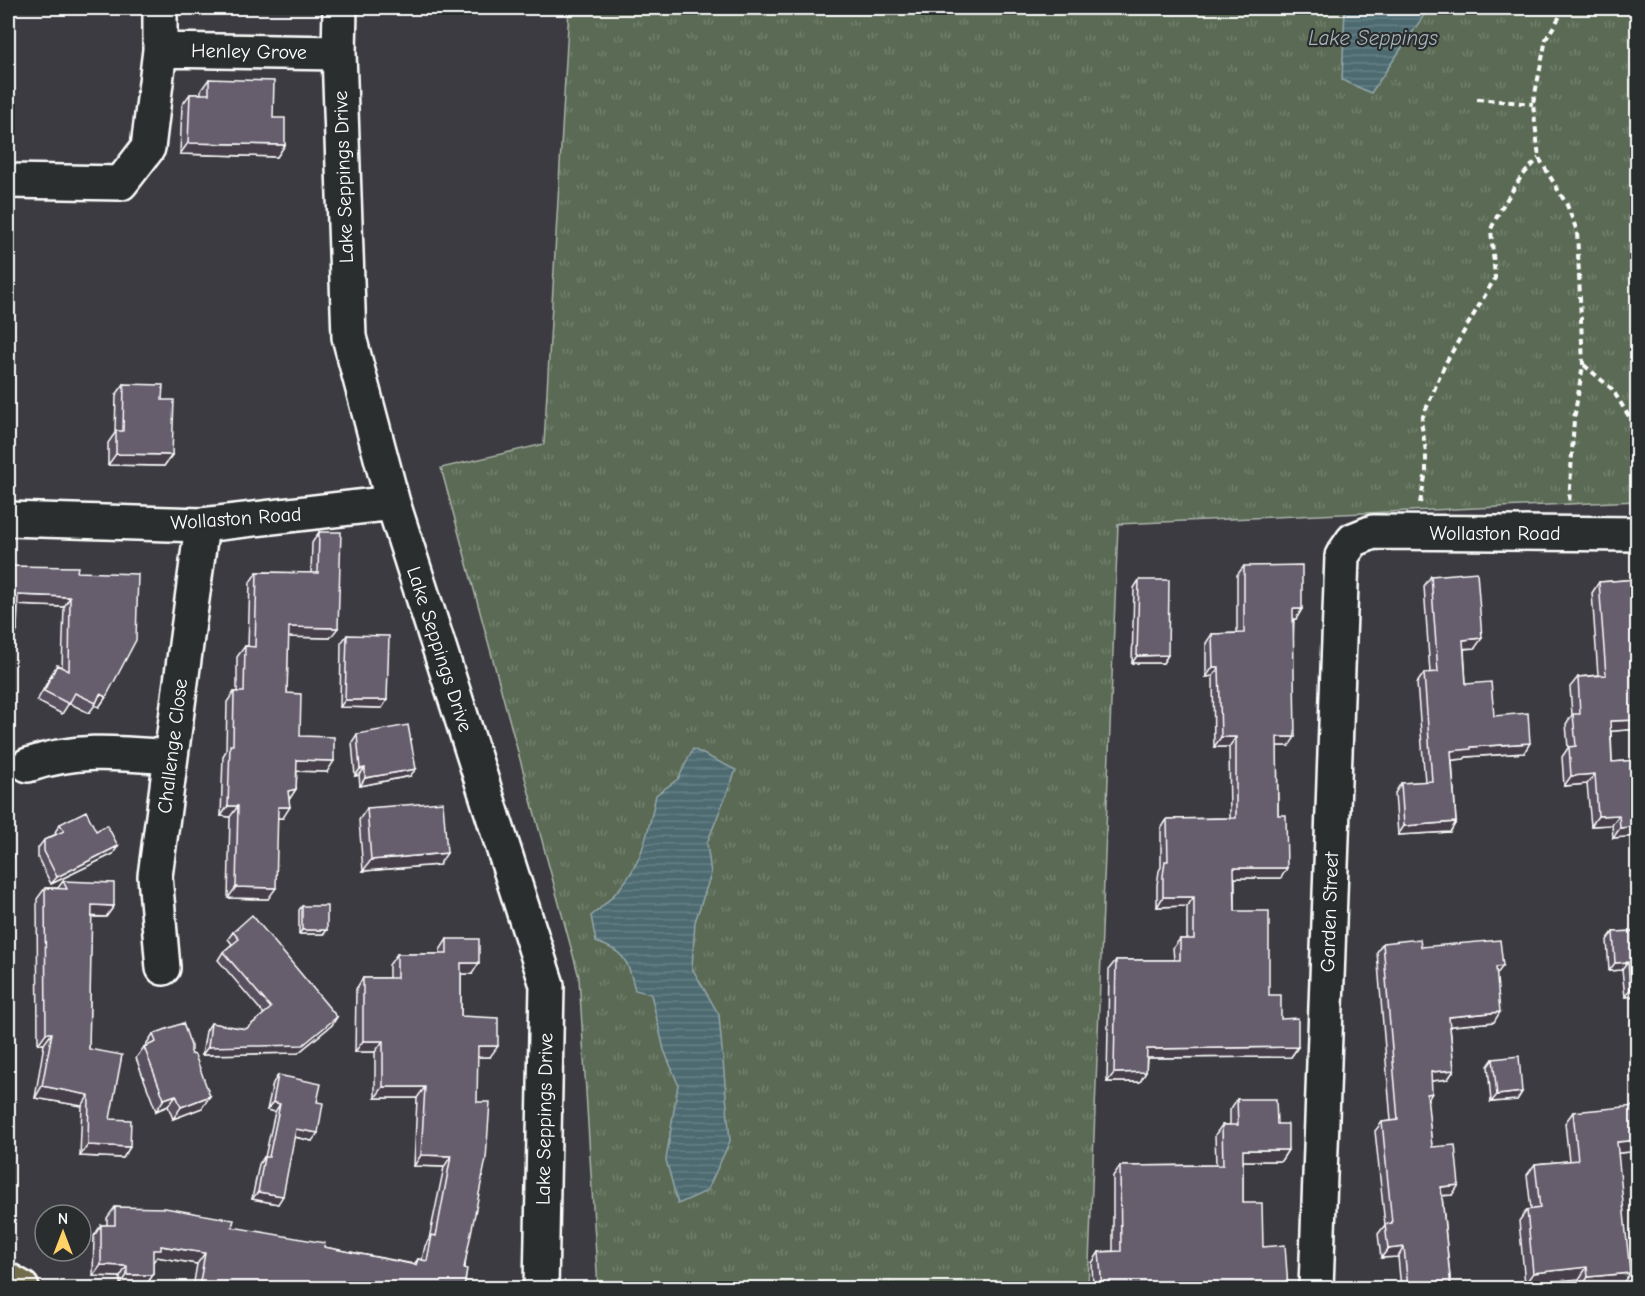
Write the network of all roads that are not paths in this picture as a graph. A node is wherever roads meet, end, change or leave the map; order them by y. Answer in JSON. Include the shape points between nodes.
{"nodes":[{"id":1,"x":160,"y":8,"type":"edge"},
{"id":2,"x":340,"y":8,"type":"edge"},
{"id":3,"x":160,"y":50,"type":"junction"},
{"id":4,"x":339,"y":53,"type":"junction"},
{"id":5,"x":8,"y":181,"type":"edge"},
{"id":6,"x":393,"y":503,"type":"junction"},
{"id":7,"x":8,"y":519,"type":"edge"},
{"id":8,"x":202,"y":525,"type":"junction"},
{"id":9,"x":1638,"y":534,"type":"edge"},
{"id":10,"x":1353,"y":540,"type":"joint"},
{"id":11,"x":170,"y":756,"type":"junction"},
{"id":12,"x":28,"y":765,"type":"dead end"},
{"id":13,"x":163,"y":968,"type":"dead end"},
{"id":14,"x":8,"y":1280,"type":"edge"},
{"id":15,"x":22,"y":1288,"type":"edge"},
{"id":16,"x":541,"y":1288,"type":"edge"},
{"id":17,"x":1316,"y":1288,"type":"edge"}],
"edges":[{"from":1,"to":3,"type":"street"},
{"from":2,"to":4,"type":"street","name":"Lake Seppings Drive"},
{"from":3,"to":4,"type":"street","name":"Henley Grove"},
{"from":3,"to":5,"type":"street","via":[[148,148],[121,183]]},
{"from":4,"to":6,"type":"street","name":"Lake Seppings Drive","via":[[349,337]]},
{"from":6,"to":8,"type":"street","name":"Wollaston Road"},
{"from":6,"to":16,"type":"street","name":"Lake Seppings Drive","via":[[547,985]]},
{"from":7,"to":8,"type":"street","name":"Wollaston Road"},
{"from":8,"to":11,"type":"street","name":"Challenge Close"},
{"from":9,"to":10,"type":"street","name":"Wollaston Road","via":[[1373,532]]},
{"from":10,"to":17,"type":"street","name":"Garden Street","via":[[1342,556]]},
{"from":11,"to":12,"type":"street","via":[[78,753]]},
{"from":11,"to":13,"type":"street","name":"Challenge Close","via":[[155,876]]},
{"from":14,"to":15,"type":"main road"}]}
